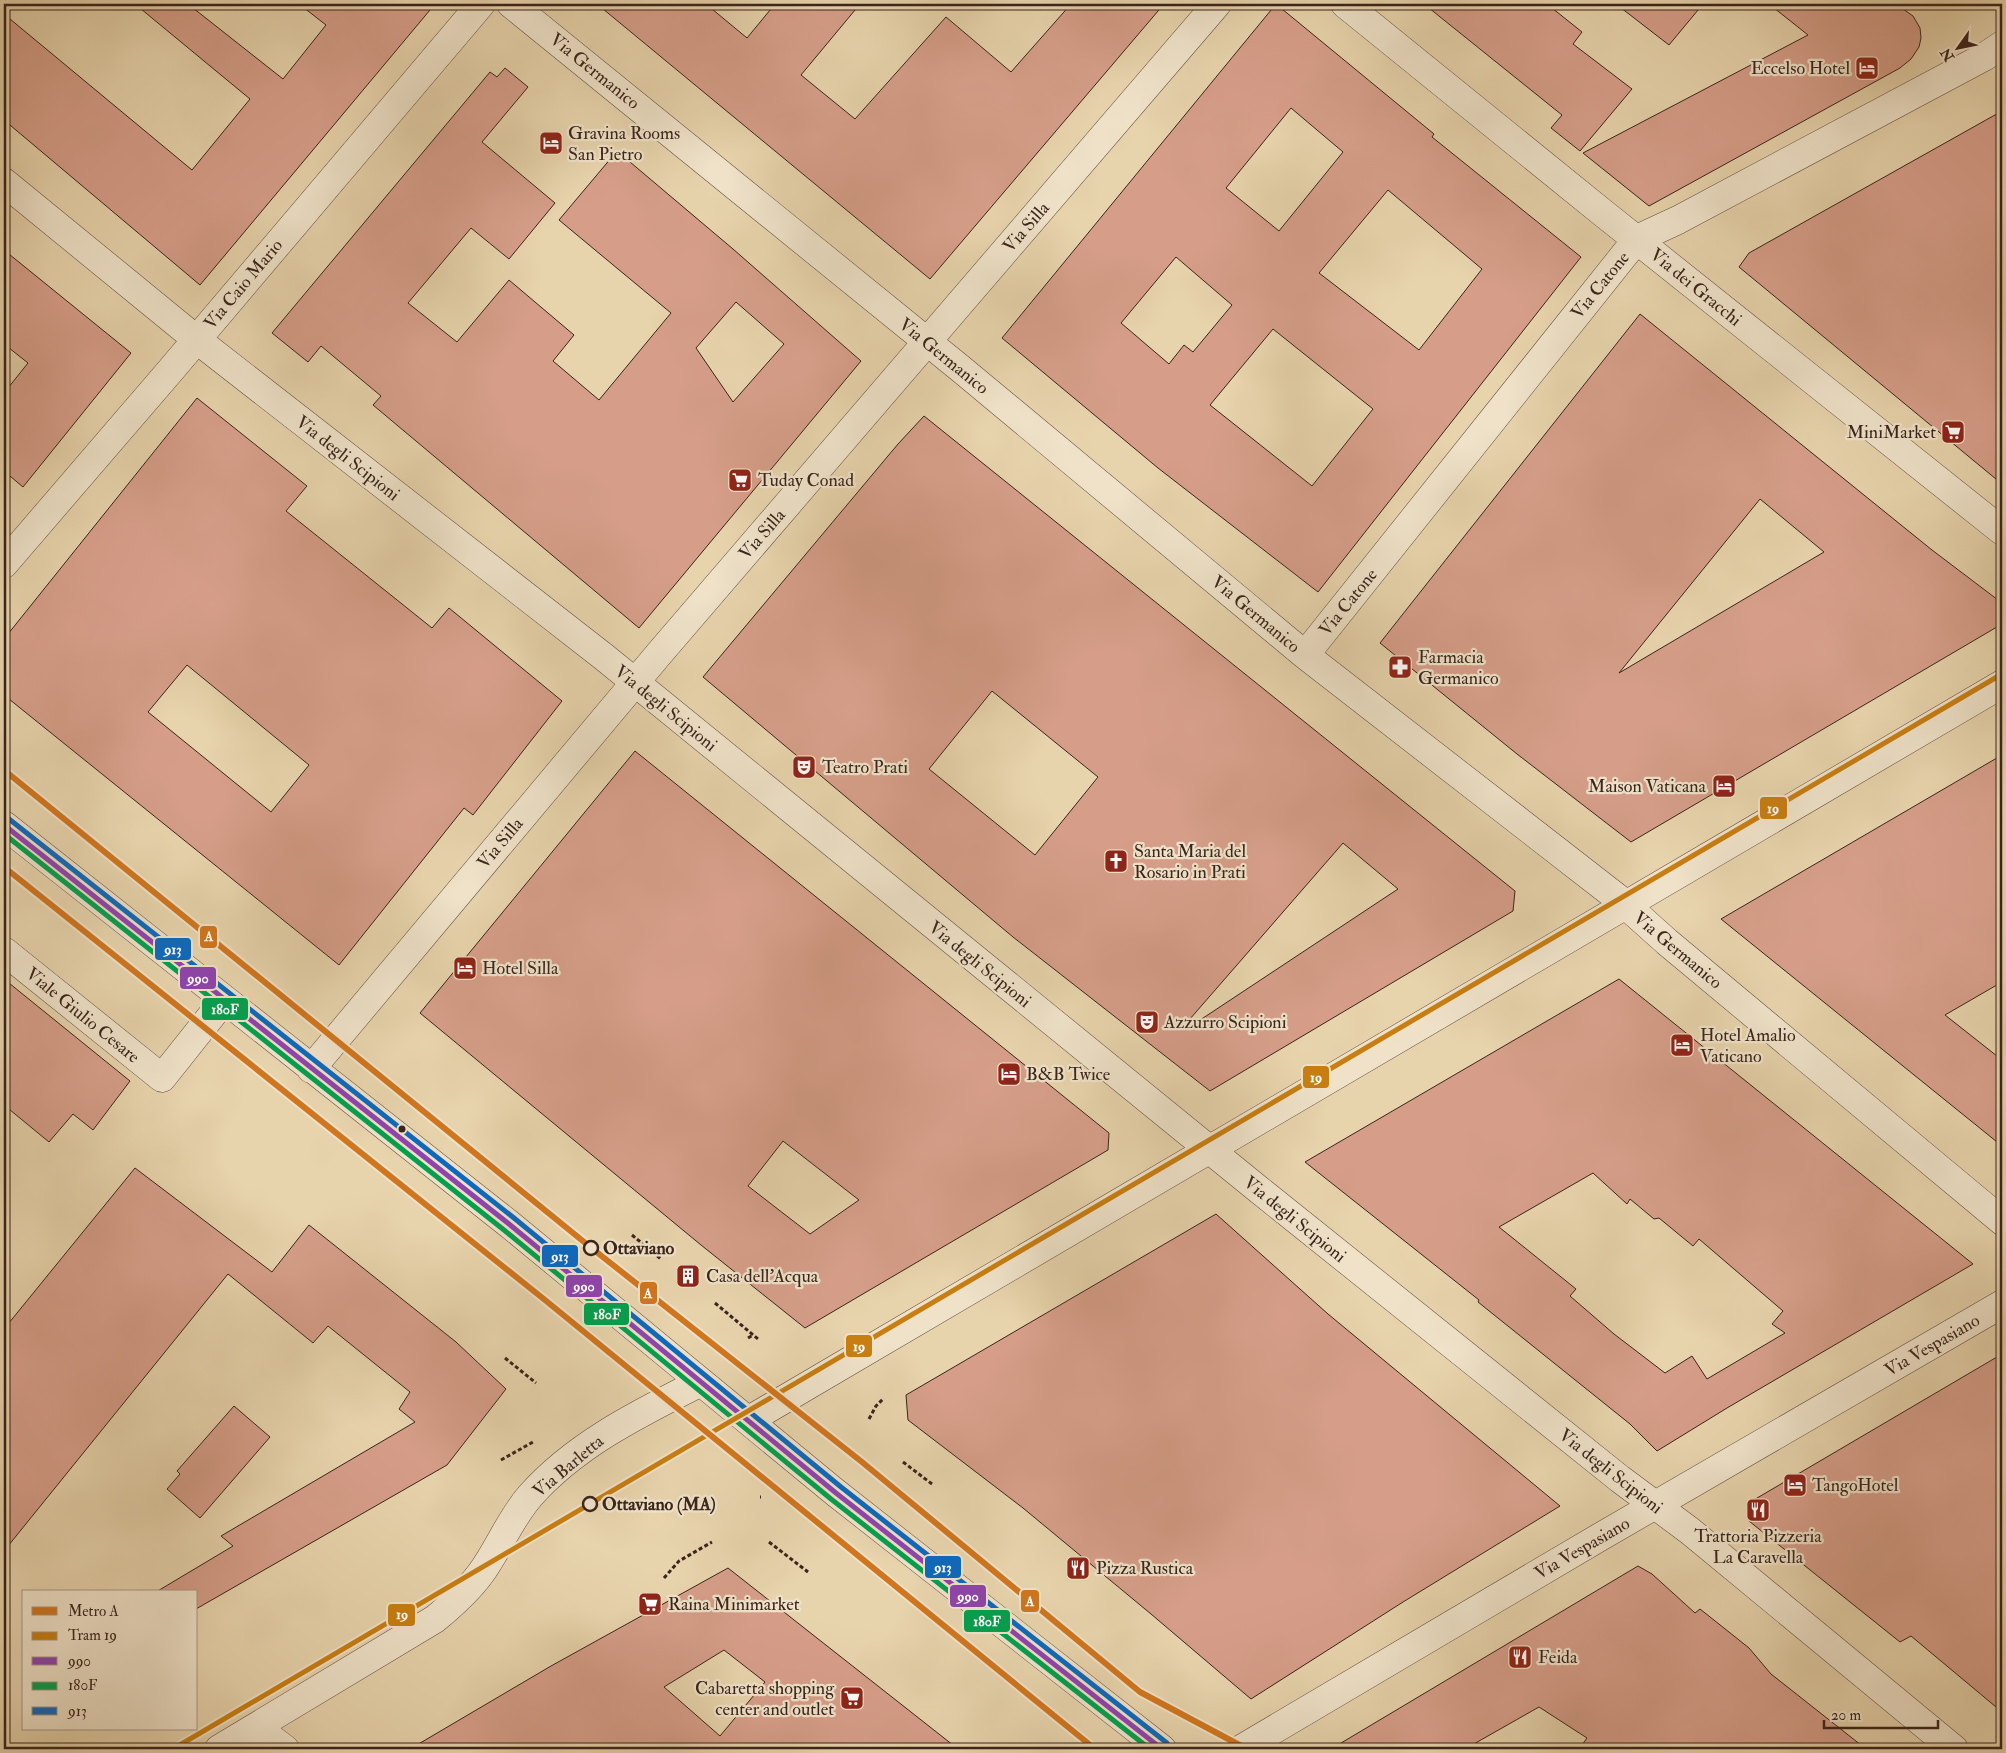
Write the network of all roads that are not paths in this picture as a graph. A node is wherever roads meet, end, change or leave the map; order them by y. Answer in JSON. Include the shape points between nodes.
{"nodes":[{"id":1,"x":481,"y":4,"type":"edge"},
{"id":2,"x":511,"y":4,"type":"edge"},
{"id":3,"x":1217,"y":4,"type":"edge"},
{"id":4,"x":1345,"y":4,"type":"edge"},
{"id":5,"x":2002,"y":45,"type":"edge"},
{"id":6,"x":4,"y":182,"type":"edge"},
{"id":7,"x":1636,"y":239,"type":"junction"},
{"id":8,"x":196,"y":339,"type":"junction"},
{"id":9,"x":927,"y":343,"type":"junction"},
{"id":10,"x":2002,"y":531,"type":"edge"},
{"id":11,"x":4,"y":564,"type":"edge"},
{"id":12,"x":1305,"y":655,"type":"junction"},
{"id":13,"x":635,"y":683,"type":"junction"},
{"id":14,"x":2002,"y":684,"type":"edge"},
{"id":15,"x":4,"y":825,"type":"edge"},
{"id":16,"x":1626,"y":905,"type":"junction"},
{"id":17,"x":4,"y":951,"type":"edge"},
{"id":18,"x":224,"y":1000,"type":"junction"},
{"id":19,"x":311,"y":1069,"type":"junction"},
{"id":20,"x":1210,"y":1150,"type":"junction"},
{"id":21,"x":2002,"y":1221,"type":"edge"},
{"id":22,"x":2002,"y":1304,"type":"edge"},
{"id":23,"x":701,"y":1382,"type":"junction"},
{"id":24,"x":749,"y":1420,"type":"junction"},
{"id":25,"x":1655,"y":1506,"type":"junction"},
{"id":26,"x":219,"y":1749,"type":"edge"},
{"id":27,"x":1162,"y":1749,"type":"edge"},
{"id":28,"x":1241,"y":1749,"type":"edge"},
{"id":29,"x":1954,"y":1749,"type":"edge"}],
"edges":[{"from":1,"to":8,"type":"street","name":"Via Caio Mario"},
{"from":2,"to":9,"type":"street","name":"Via Germanico"},
{"from":3,"to":9,"type":"street","name":"Via Silla"},
{"from":4,"to":7,"type":"street","name":"Via dei Gracchi"},
{"from":5,"to":7,"type":"street","name":"Via Catone","via":[[1687,216]]},
{"from":6,"to":8,"type":"street","name":"Via degli Scipioni"},
{"from":7,"to":10,"type":"street","name":"Via dei Gracchi"},
{"from":7,"to":12,"type":"street","name":"Via Catone"},
{"from":8,"to":11,"type":"street","name":"Via Caio Mario"},
{"from":8,"to":13,"type":"street","name":"Via degli Scipioni"},
{"from":9,"to":12,"type":"street","name":"Via Germanico"},
{"from":9,"to":13,"type":"street","name":"Via Silla"},
{"from":12,"to":16,"type":"street","name":"Via Germanico"},
{"from":13,"to":19,"type":"street","name":"Via Silla"},
{"from":13,"to":20,"type":"street","name":"Via degli Scipioni"},
{"from":14,"to":16,"type":"street"},
{"from":15,"to":18,"type":"street"},
{"from":16,"to":20,"type":"street"},
{"from":16,"to":21,"type":"street","name":"Via Germanico"},
{"from":17,"to":18,"type":"street","name":"Viale Giulio Cesare","via":[[162,1078]]},
{"from":18,"to":19,"type":"street"},
{"from":19,"to":23,"type":"street","via":[[509,1224]]},
{"from":20,"to":24,"type":"street"},
{"from":20,"to":25,"type":"street","name":"Via degli Scipioni"},
{"from":22,"to":25,"type":"street","name":"Via Vespasiano"},
{"from":23,"to":24,"type":"street"},
{"from":23,"to":26,"type":"street","name":"Via Barletta","via":[[634,1416],[554,1472],[510,1523],[482,1572],[464,1595],[435,1619]]},
{"from":24,"to":27,"type":"street"},
{"from":25,"to":28,"type":"street","name":"Via Vespasiano"},
{"from":25,"to":29,"type":"street","name":"Via degli Scipioni","via":[[1690,1531]]}]}
